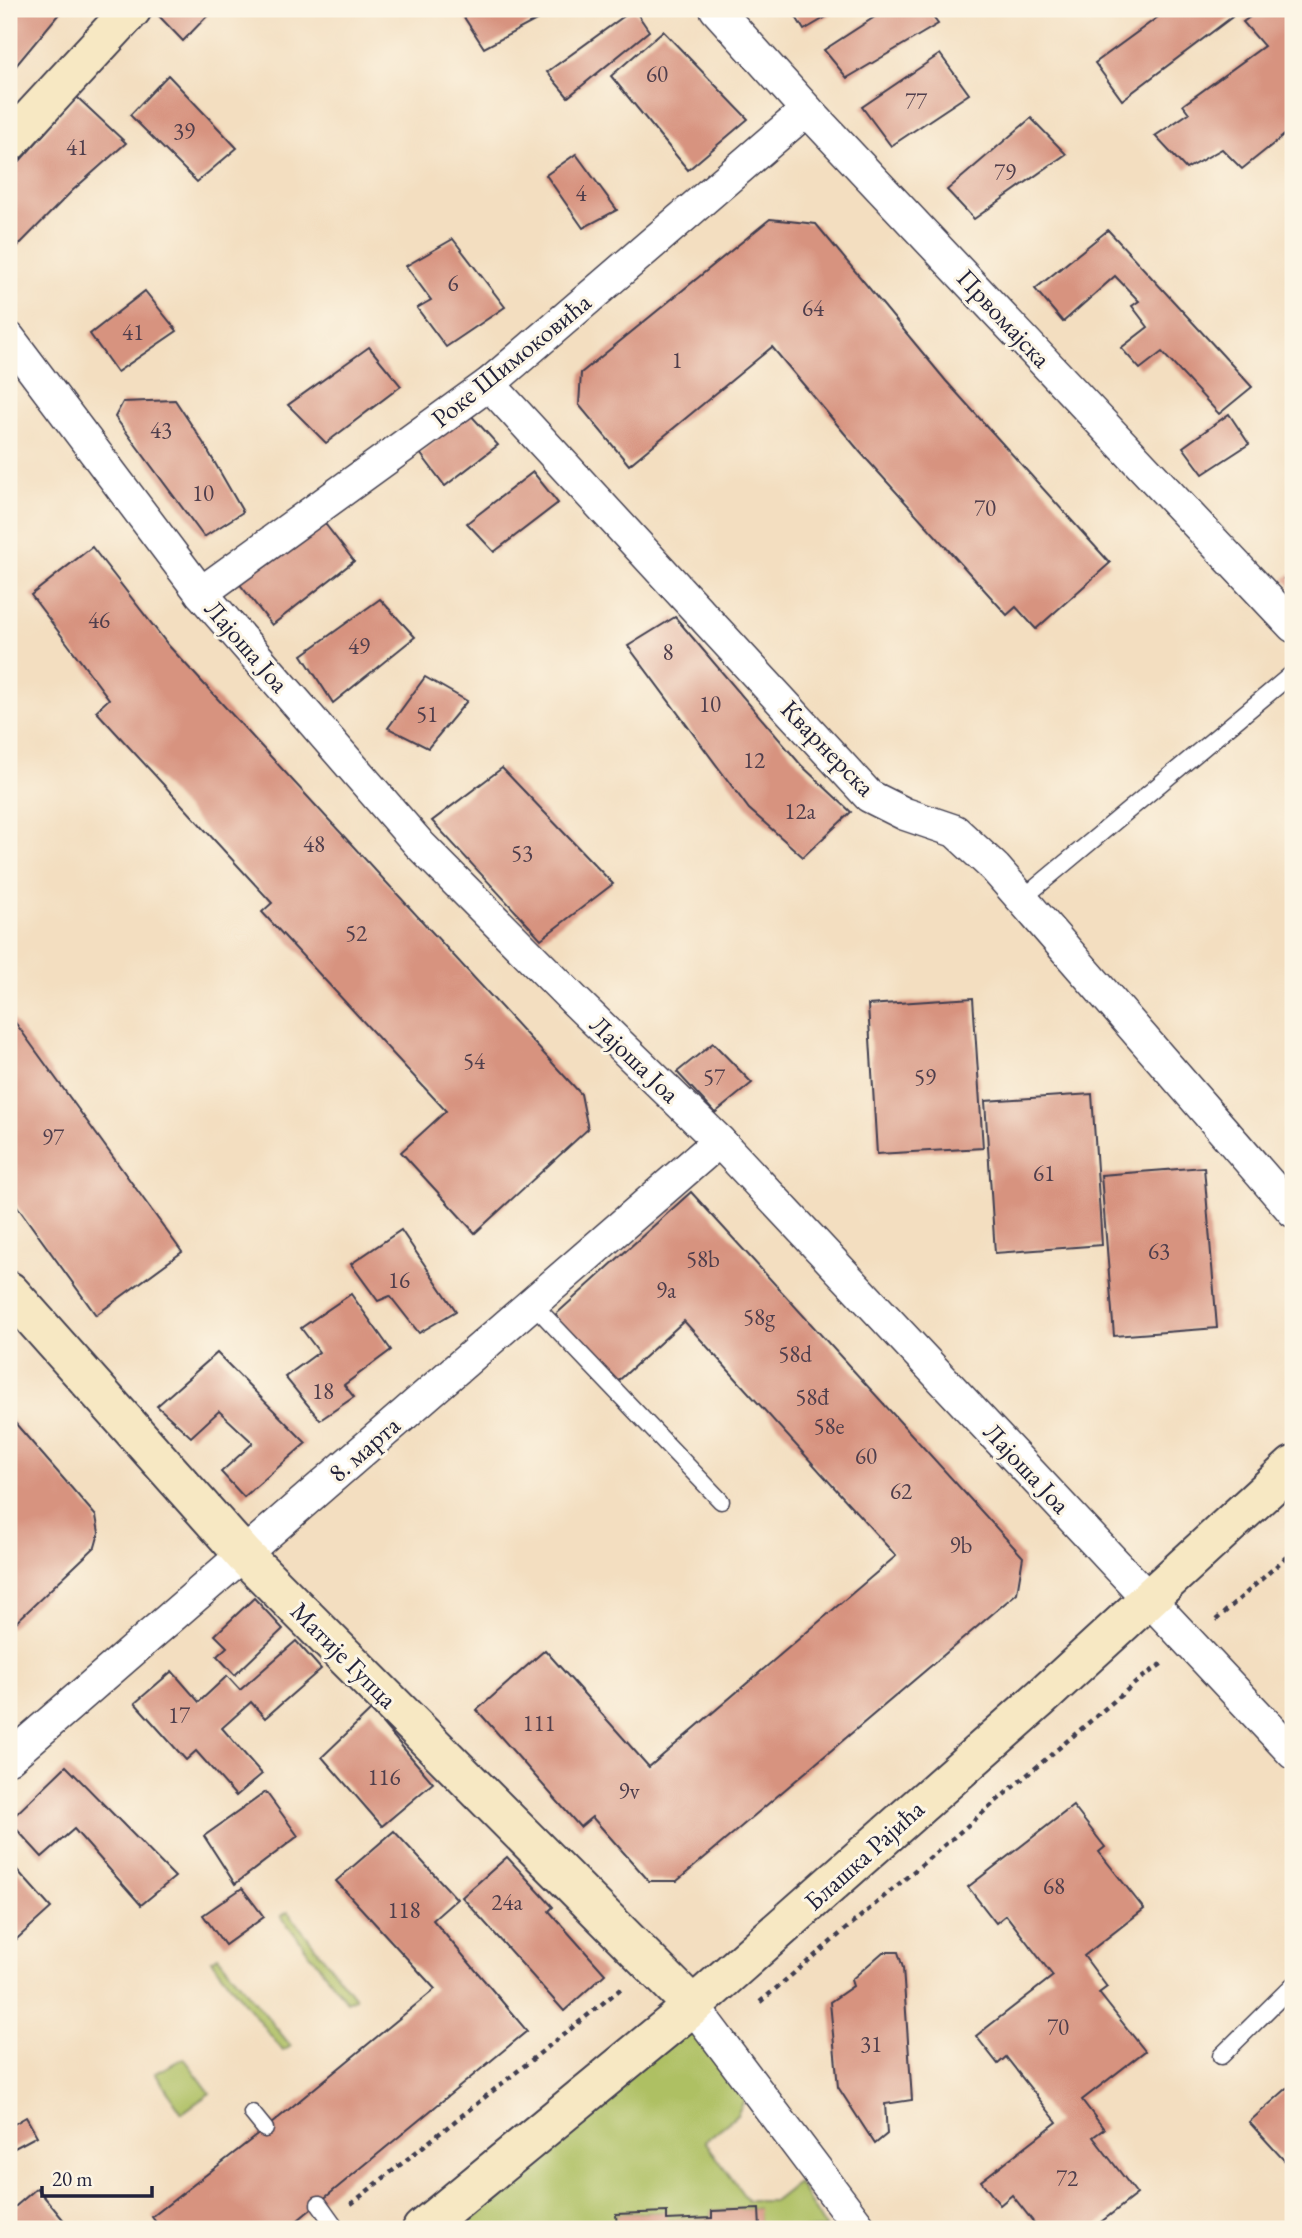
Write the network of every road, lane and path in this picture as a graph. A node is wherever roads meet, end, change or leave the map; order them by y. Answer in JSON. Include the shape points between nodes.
{"nodes":[{"id":1,"x":132,"y":9,"type":"edge"},
{"id":2,"x":716,"y":9,"type":"edge"},
{"id":3,"x":807,"y":110,"type":"junction"},
{"id":4,"x":9,"y":142,"type":"edge"},
{"id":5,"x":9,"y":338,"type":"edge"},
{"id":6,"x":489,"y":384,"type":"junction"},
{"id":7,"x":201,"y":593,"type":"junction"},
{"id":8,"x":1293,"y":626,"type":"edge"},
{"id":9,"x":1293,"y":673,"type":"edge"},
{"id":10,"x":1022,"y":899,"type":"junction"},
{"id":11,"x":719,"y":1141,"type":"junction"},
{"id":12,"x":1293,"y":1211,"type":"edge"},
{"id":13,"x":9,"y":1291,"type":"edge"},
{"id":14,"x":533,"y":1304,"type":"junction"},
{"id":15,"x":1293,"y":1466,"type":"edge"},
{"id":16,"x":721,"y":1501,"type":"dead end"},
{"id":17,"x":1293,"y":1550,"type":"edge"},
{"id":18,"x":244,"y":1555,"type":"junction"},
{"id":19,"x":1150,"y":1599,"type":"junction"},
{"id":20,"x":1191,"y":1643,"type":"junction"},
{"id":21,"x":1293,"y":1753,"type":"edge"},
{"id":22,"x":9,"y":1758,"type":"edge"},
{"id":23,"x":652,"y":1964,"type":"junction"},
{"id":24,"x":1293,"y":1985,"type":"edge"},
{"id":25,"x":693,"y":2006,"type":"junction"},
{"id":26,"x":717,"y":2038,"type":"junction"},
{"id":27,"x":1221,"y":2056,"type":"dead end"},
{"id":28,"x":253,"y":2113,"type":"dead end"},
{"id":29,"x":265,"y":2129,"type":"dead end"},
{"id":30,"x":319,"y":2204,"type":"dead end"},
{"id":31,"x":334,"y":2225,"type":"edge"},
{"id":32,"x":422,"y":2229,"type":"edge"},
{"id":33,"x":861,"y":2229,"type":"edge"}],
"edges":[{"from":1,"to":4,"type":"street"},
{"from":2,"to":3,"type":"street","name":"Првомајска"},
{"from":3,"to":6,"type":"street","name":"Роке Шимоковића"},
{"from":3,"to":8,"type":"street","name":"Првомајска"},
{"from":5,"to":7,"type":"street","name":"Лајоша Јоа"},
{"from":6,"to":7,"type":"street","name":"Роке Шимоковића"},
{"from":6,"to":10,"type":"street","name":"Кварнерска","via":[[869,796],[955,831]]},
{"from":7,"to":11,"type":"street","name":"Лајоша Јоа","via":[[420,845]]},
{"from":9,"to":10,"type":"lane"},
{"from":10,"to":12,"type":"street","name":"Кварнерска"},
{"from":11,"to":14,"type":"street","name":"8. марта"},
{"from":11,"to":19,"type":"street","name":"Лајоша Јоа"},
{"from":13,"to":18,"type":"street","name":"Матије Гупца"},
{"from":14,"to":16,"type":"lane"},
{"from":14,"to":18,"type":"street","name":"8. марта"},
{"from":15,"to":19,"type":"street","name":"Блашка Рајића"},
{"from":17,"to":20,"type":"path"},
{"from":18,"to":22,"type":"street","name":"8. марта"},
{"from":18,"to":23,"type":"street","name":"Матије Гупца"},
{"from":19,"to":20,"type":"street","name":"Лајоша Јоа"},
{"from":19,"to":25,"type":"street","name":"Блашка Рајића"},
{"from":20,"to":21,"type":"street","name":"Лајоша Јоа"},
{"from":20,"to":26,"type":"path","via":[[1140,1679]]},
{"from":23,"to":25,"type":"street","name":"Матије Гупца"},
{"from":23,"to":31,"type":"path"},
{"from":24,"to":27,"type":"lane"},
{"from":25,"to":26,"type":"street"},
{"from":25,"to":32,"type":"street","name":"Блашка Рајића"},
{"from":26,"to":33,"type":"street"},
{"from":28,"to":29,"type":"lane"},
{"from":30,"to":31,"type":"lane"}]}
